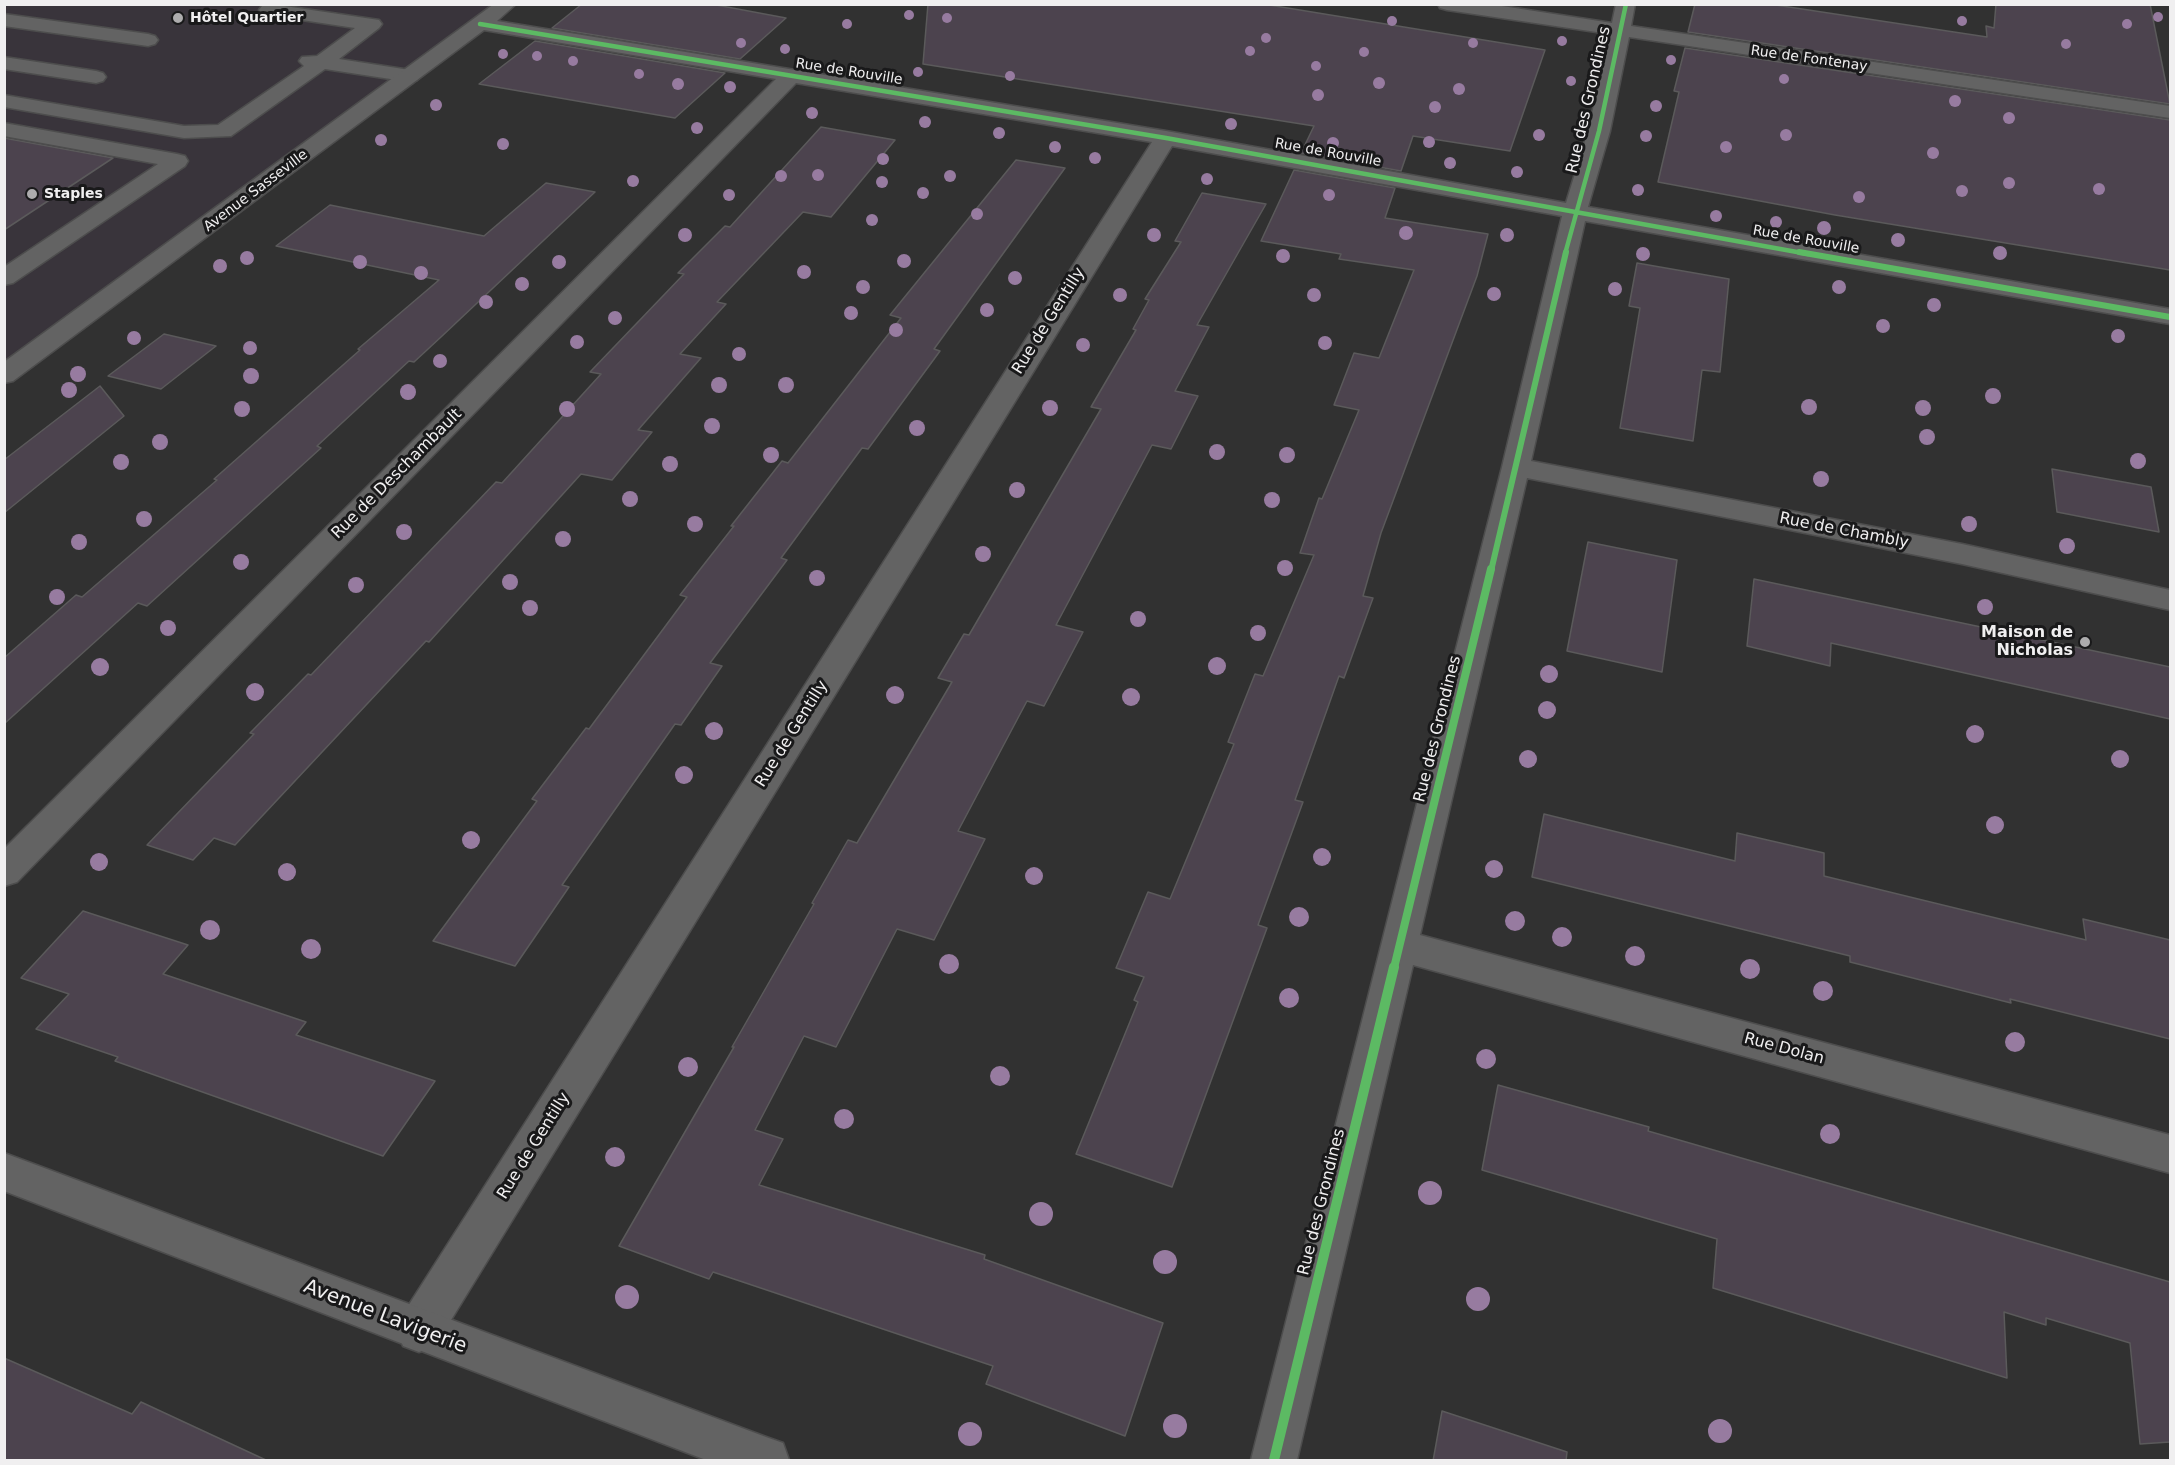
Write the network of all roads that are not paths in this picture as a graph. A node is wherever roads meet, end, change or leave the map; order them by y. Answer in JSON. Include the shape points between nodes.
{"nodes":[{"id":1,"x":507,"y":4,"type":"edge"},
{"id":2,"x":1447,"y":4,"type":"edge"},
{"id":3,"x":1626,"y":4,"type":"edge"},
{"id":4,"x":51,"y":9,"type":"dead end"},
{"id":5,"x":269,"y":10,"type":"dead end"},
{"id":6,"x":4,"y":20,"type":"edge"},
{"id":7,"x":26,"y":22,"type":"junction"},
{"id":8,"x":480,"y":24,"type":"junction"},
{"id":9,"x":1619,"y":30,"type":"junction"},
{"id":10,"x":4,"y":34,"type":"edge"},
{"id":11,"x":148,"y":40,"type":"dead end"},
{"id":12,"x":298,"y":59,"type":"dead end"},
{"id":13,"x":4,"y":63,"type":"edge"},
{"id":14,"x":321,"y":63,"type":"junction"},
{"id":15,"x":96,"y":76,"type":"dead end"},
{"id":16,"x":410,"y":76,"type":"junction"},
{"id":17,"x":791,"y":76,"type":"junction"},
{"id":18,"x":245,"y":96,"type":"dead end"},
{"id":19,"x":269,"y":99,"type":"junction"},
{"id":20,"x":4,"y":101,"type":"edge"},
{"id":21,"x":2170,"y":112,"type":"edge"},
{"id":22,"x":4,"y":129,"type":"edge"},
{"id":23,"x":1166,"y":138,"type":"junction"},
{"id":24,"x":1575,"y":212,"type":"junction"},
{"id":25,"x":4,"y":278,"type":"edge"},
{"id":26,"x":2170,"y":317,"type":"edge"},
{"id":27,"x":4,"y":375,"type":"edge"},
{"id":28,"x":1516,"y":467,"type":"junction"},
{"id":29,"x":2170,"y":600,"type":"edge"},
{"id":30,"x":4,"y":872,"type":"edge"},
{"id":31,"x":1398,"y":945,"type":"junction"},
{"id":32,"x":2170,"y":1154,"type":"edge"},
{"id":33,"x":4,"y":1172,"type":"edge"},
{"id":34,"x":419,"y":1330,"type":"junction"},
{"id":35,"x":766,"y":1461,"type":"edge"},
{"id":36,"x":1274,"y":1461,"type":"edge"}],
"edges":[{"from":1,"to":8,"type":"street","name":"Avenue Sasseville"},
{"from":2,"to":9,"type":"street","name":"Rue de Fontenay"},
{"from":3,"to":9,"type":"street","name":"Rue des Grondines"},
{"from":4,"to":7,"type":"street"},
{"from":5,"to":14,"type":"street","via":[[372,24]]},
{"from":6,"to":7,"type":"street"},
{"from":7,"to":10,"type":"street"},
{"from":7,"to":11,"type":"street"},
{"from":8,"to":16,"type":"street","name":"Avenue Sasseville"},
{"from":8,"to":17,"type":"street","name":"Rue de Rouville"},
{"from":9,"to":21,"type":"street","name":"Rue de Fontenay"},
{"from":9,"to":24,"type":"street","name":"Rue des Grondines","via":[[1599,131]]},
{"from":12,"to":14,"type":"street"},
{"from":13,"to":15,"type":"street"},
{"from":14,"to":16,"type":"street"},
{"from":14,"to":19,"type":"street"},
{"from":16,"to":27,"type":"street","name":"Avenue Sasseville"},
{"from":17,"to":23,"type":"street","name":"Rue de Rouville"},
{"from":17,"to":30,"type":"street","name":"Rue de Deschambault"},
{"from":18,"to":19,"type":"street"},
{"from":19,"to":20,"type":"street","via":[[223,132],[184,132]]},
{"from":22,"to":25,"type":"street","via":[[177,161]]},
{"from":23,"to":24,"type":"street","name":"Rue de Rouville"},
{"from":23,"to":34,"type":"street","name":"Rue de Gentilly"},
{"from":24,"to":26,"type":"street","name":"Rue de Rouville"},
{"from":24,"to":28,"type":"street","name":"Rue des Grondines"},
{"from":28,"to":29,"type":"street","name":"Rue de Chambly","via":[[1962,554]]},
{"from":28,"to":31,"type":"street","name":"Rue des Grondines"},
{"from":31,"to":32,"type":"street","name":"Rue Dolan"},
{"from":31,"to":36,"type":"street","name":"Rue des Grondines"},
{"from":33,"to":34,"type":"street","name":"Avenue Lavigerie"},
{"from":34,"to":35,"type":"street","name":"Avenue Lavigerie"}]}
